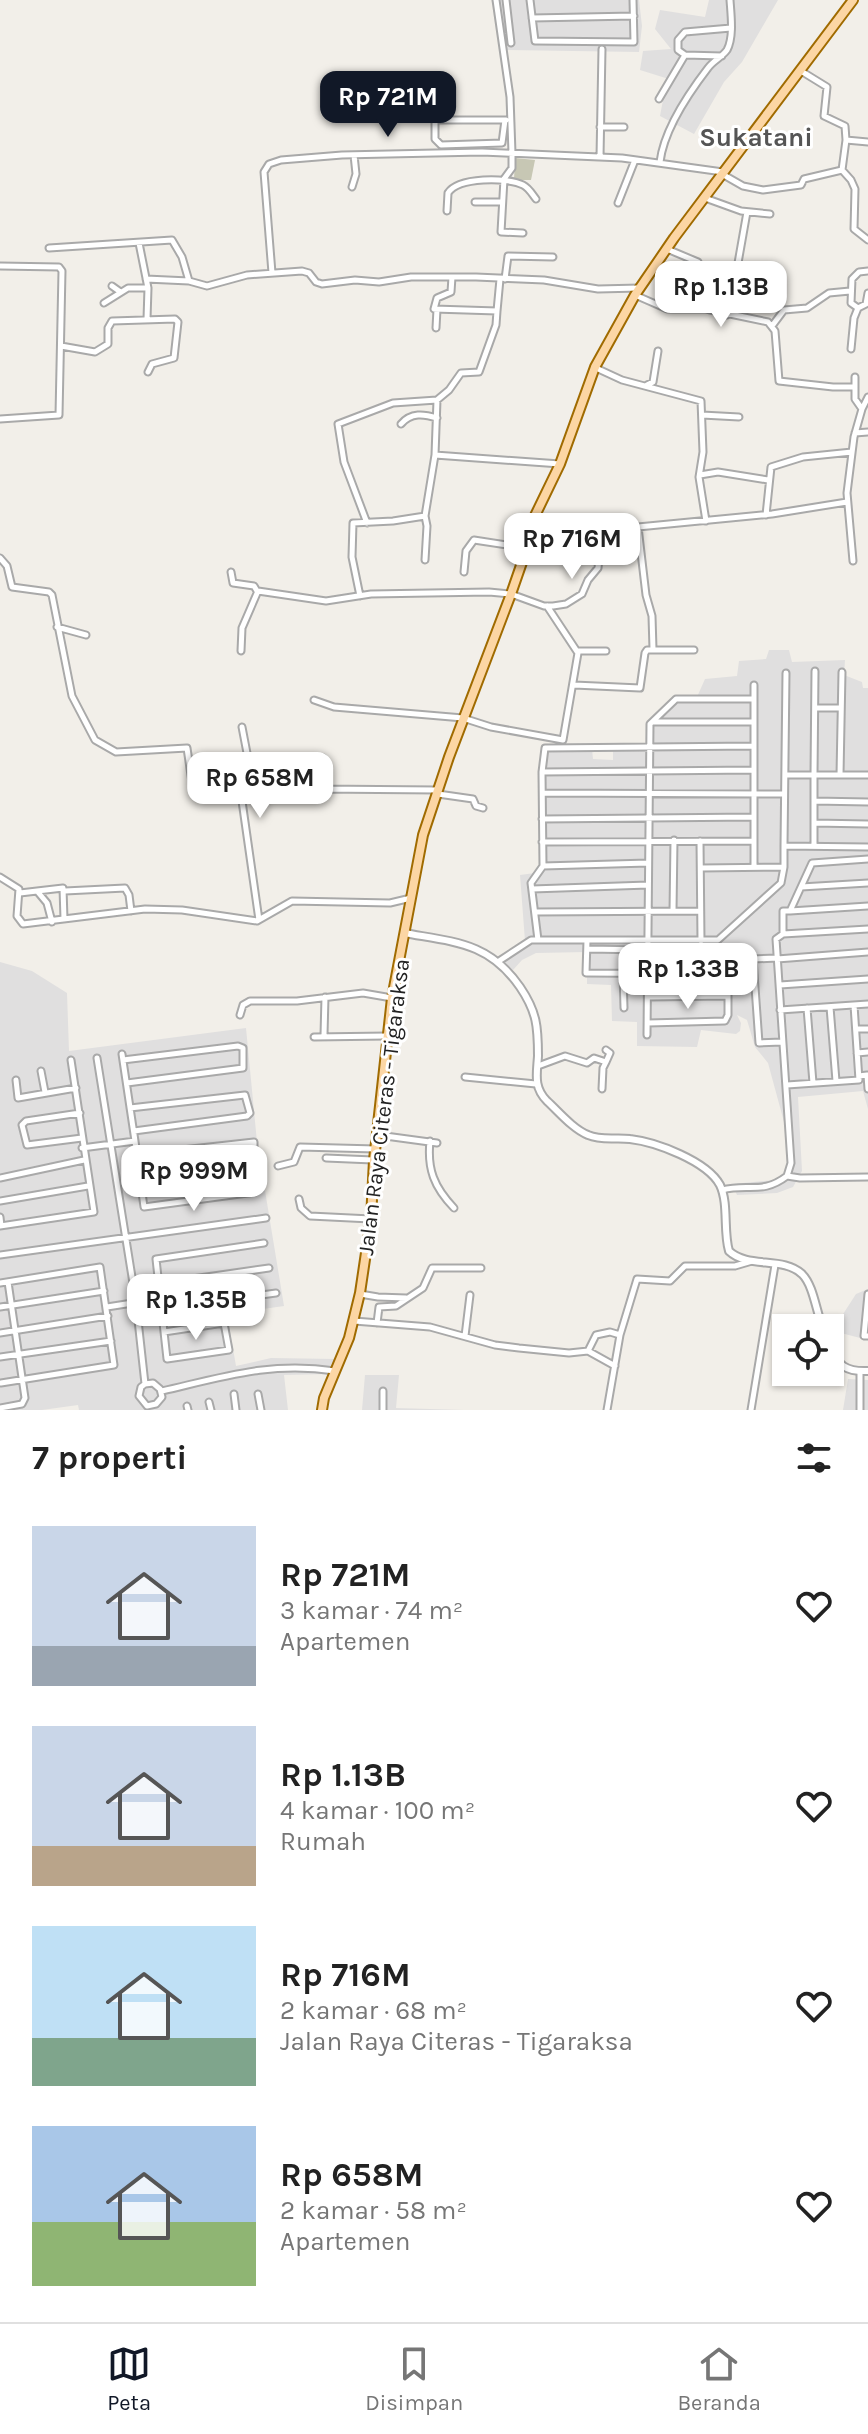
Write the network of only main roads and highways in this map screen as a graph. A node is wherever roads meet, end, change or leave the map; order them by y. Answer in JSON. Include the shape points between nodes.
{"nodes":[{"id":1,"x":853,"y":0,"type":"edge"},
{"id":2,"x":322,"y":1410,"type":"edge"}],
"edges":[{"from":1,"to":2,"type":"main road","name":"Jalan Raya Citeras - Tigaraksa","via":[[638,292],[595,367],[560,464],[531,524],[527,548],[423,835],[392,998],[360,1293]]}]}
